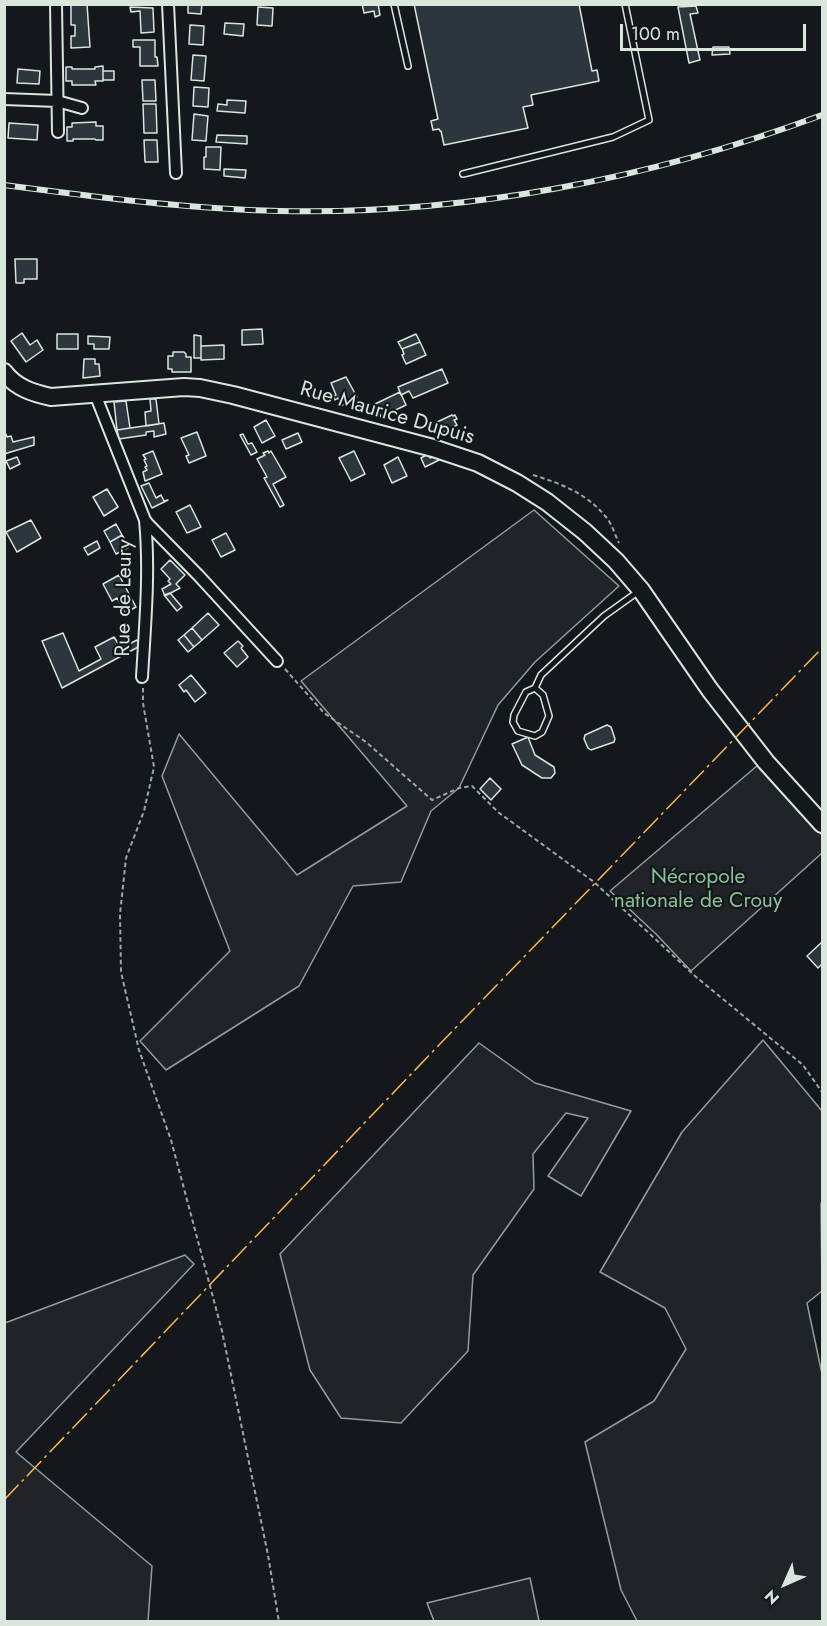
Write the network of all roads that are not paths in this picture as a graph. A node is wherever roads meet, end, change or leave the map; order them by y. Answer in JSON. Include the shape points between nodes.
{"nodes":[{"id":1,"x":56,"y":4,"type":"edge"},
{"id":2,"x":168,"y":4,"type":"edge"},
{"id":3,"x":394,"y":4,"type":"edge"},
{"id":4,"x":625,"y":4,"type":"edge"},
{"id":5,"x":408,"y":66,"type":"dead end"},
{"id":6,"x":4,"y":99,"type":"edge"},
{"id":7,"x":57,"y":101,"type":"junction"},
{"id":8,"x":82,"y":108,"type":"dead end"},
{"id":9,"x":58,"y":132,"type":"dead end"},
{"id":10,"x":176,"y":173,"type":"dead end"},
{"id":11,"x":463,"y":174,"type":"dead end"},
{"id":12,"x":6,"y":376,"type":"edge"},
{"id":13,"x":95,"y":394,"type":"junction"},
{"id":14,"x":145,"y":520,"type":"junction"},
{"id":15,"x":641,"y":590,"type":"junction"},
{"id":16,"x":277,"y":661,"type":"road end"},
{"id":17,"x":142,"y":676,"type":"road end"},
{"id":18,"x":535,"y":688,"type":"junction"},
{"id":19,"x":822,"y":824,"type":"edge"}],
"edges":[{"from":1,"to":7,"type":"street"},
{"from":2,"to":10,"type":"street"},
{"from":3,"to":5,"type":"lane"},
{"from":4,"to":11,"type":"lane","via":[[649,120],[613,137]]},
{"from":6,"to":7,"type":"street"},
{"from":7,"to":8,"type":"street"},
{"from":7,"to":9,"type":"street"},
{"from":12,"to":13,"type":"main road","name":"Rue Maurice Dupuis","via":[[26,390],[51,397]]},
{"from":13,"to":14,"type":"street"},
{"from":13,"to":15,"type":"main road","name":"Rue Maurice Dupuis","via":[[167,388],[214,390],[414,442],[478,463],[547,502],[616,561]]},
{"from":14,"to":16,"type":"street"},
{"from":14,"to":17,"type":"street","name":"Rue de Leury","via":[[147,598]]},
{"from":15,"to":18,"type":"lane","via":[[603,616],[542,675]]},
{"from":15,"to":19,"type":"main road","name":"Rue Maurice Dupuis","via":[[710,690],[766,762]]},
{"from":18,"to":18,"type":"lane","via":[[526,692],[513,722],[518,731],[535,736],[542,732],[549,716],[543,695]]}]}
